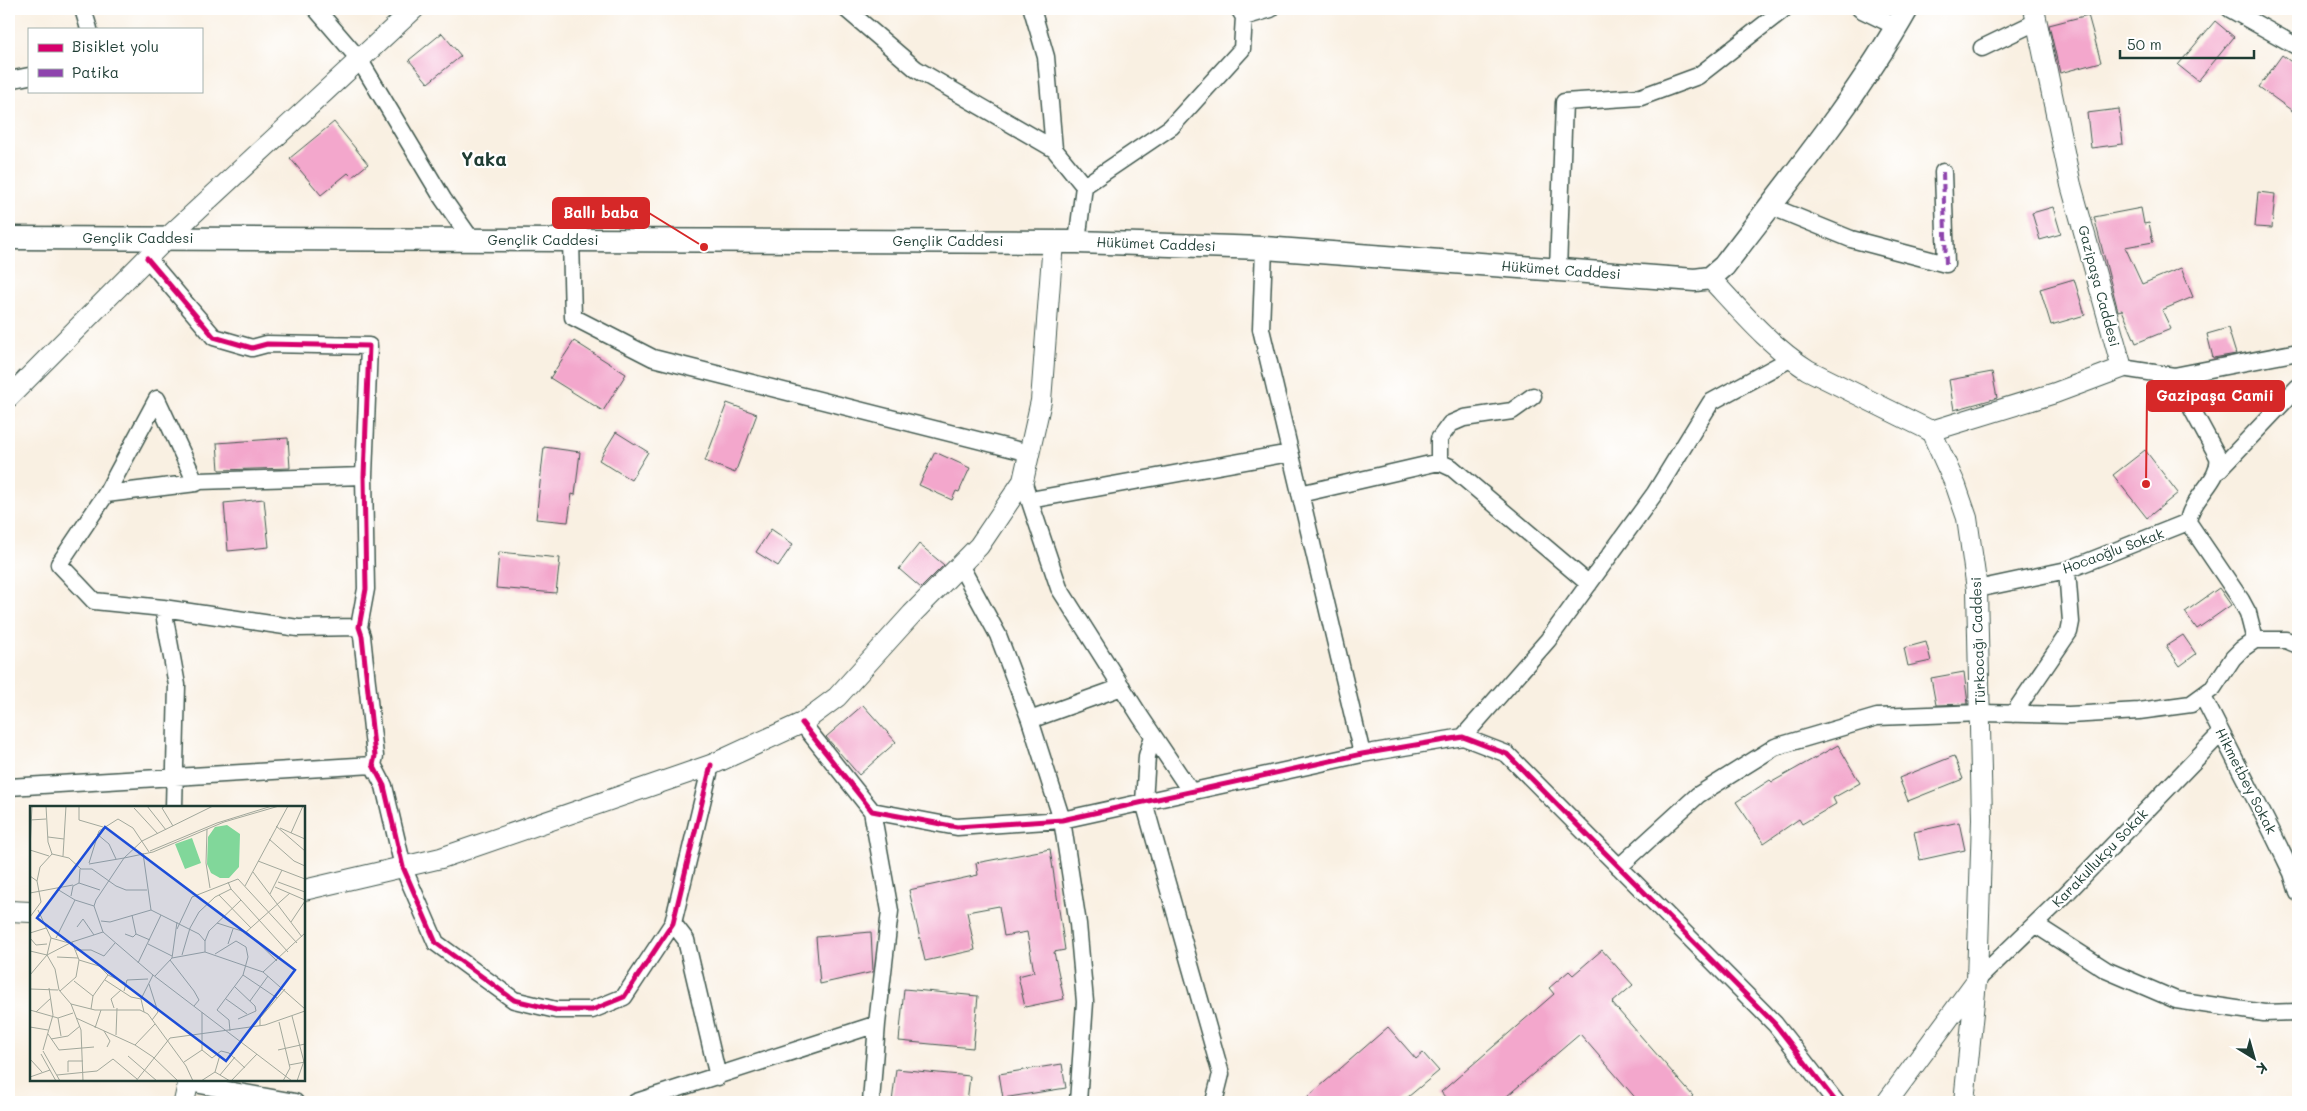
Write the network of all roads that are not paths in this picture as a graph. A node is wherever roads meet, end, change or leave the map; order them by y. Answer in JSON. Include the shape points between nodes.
{"nodes":[{"id":1,"x":83,"y":9,"type":"edge"},
{"id":2,"x":316,"y":9,"type":"edge"},
{"id":3,"x":414,"y":9,"type":"edge"},
{"id":4,"x":846,"y":9,"type":"edge"},
{"id":5,"x":1032,"y":9,"type":"edge"},
{"id":6,"x":1271,"y":9,"type":"edge"},
{"id":7,"x":1784,"y":9,"type":"edge"},
{"id":8,"x":1860,"y":9,"type":"edge"},
{"id":9,"x":2230,"y":9,"type":"edge"},
{"id":10,"x":1241,"y":13,"type":"edge"},
{"id":11,"x":2035,"y":15,"type":"edge"},
{"id":12,"x":1902,"y":18,"type":"edge"},
{"id":13,"x":89,"y":28,"type":"edge"},
{"id":14,"x":2298,"y":46,"type":"edge"},
{"id":15,"x":1982,"y":48,"type":"dead end"},
{"id":16,"x":359,"y":59,"type":"junction"},
{"id":17,"x":28,"y":76,"type":"edge"},
{"id":18,"x":9,"y":80,"type":"edge"},
{"id":19,"x":1054,"y":148,"type":"junction"},
{"id":20,"x":1943,"y":172,"type":"dead end"},
{"id":21,"x":1084,"y":186,"type":"junction"},
{"id":22,"x":1770,"y":206,"type":"junction"},
{"id":23,"x":9,"y":238,"type":"edge"},
{"id":24,"x":167,"y":238,"type":"junction"},
{"id":25,"x":471,"y":239,"type":"junction"},
{"id":26,"x":571,"y":240,"type":"junction"},
{"id":27,"x":1053,"y":242,"type":"junction"},
{"id":28,"x":1077,"y":242,"type":"junction"},
{"id":29,"x":1264,"y":248,"type":"junction"},
{"id":30,"x":147,"y":258,"type":"junction"},
{"id":31,"x":1558,"y":270,"type":"junction"},
{"id":32,"x":1710,"y":278,"type":"junction"},
{"id":33,"x":2298,"y":352,"type":"edge"},
{"id":34,"x":1790,"y":359,"type":"junction"},
{"id":35,"x":2122,"y":368,"type":"junction"},
{"id":36,"x":2174,"y":376,"type":"junction"},
{"id":37,"x":2298,"y":387,"type":"edge"},
{"id":38,"x":1534,"y":396,"type":"dead end"},
{"id":39,"x":9,"y":398,"type":"edge"},
{"id":40,"x":1931,"y":431,"type":"junction"},
{"id":41,"x":1029,"y":453,"type":"junction"},
{"id":42,"x":1290,"y":453,"type":"junction"},
{"id":43,"x":1440,"y":462,"type":"junction"},
{"id":44,"x":2218,"y":471,"type":"junction"},
{"id":45,"x":364,"y":476,"type":"junction"},
{"id":46,"x":1023,"y":481,"type":"junction"},
{"id":47,"x":196,"y":483,"type":"junction"},
{"id":48,"x":106,"y":494,"type":"junction"},
{"id":49,"x":1300,"y":494,"type":"junction"},
{"id":50,"x":1030,"y":500,"type":"junction"},
{"id":51,"x":2188,"y":522,"type":"junction"},
{"id":52,"x":960,"y":565,"type":"junction"},
{"id":53,"x":2067,"y":570,"type":"junction"},
{"id":54,"x":1589,"y":584,"type":"junction"},
{"id":55,"x":1977,"y":589,"type":"junction"},
{"id":56,"x":163,"y":608,"type":"junction"},
{"id":57,"x":359,"y":627,"type":"junction"},
{"id":58,"x":2255,"y":640,"type":"junction"},
{"id":59,"x":2298,"y":645,"type":"edge"},
{"id":60,"x":1122,"y":687,"type":"junction"},
{"id":61,"x":2202,"y":697,"type":"junction"},
{"id":62,"x":1981,"y":713,"type":"junction"},
{"id":63,"x":2013,"y":714,"type":"junction"},
{"id":64,"x":1030,"y":720,"type":"junction"},
{"id":65,"x":802,"y":723,"type":"junction"},
{"id":66,"x":2221,"y":733,"type":"junction"},
{"id":67,"x":1153,"y":736,"type":"junction"},
{"id":68,"x":1464,"y":737,"type":"junction"},
{"id":69,"x":1362,"y":754,"type":"junction"},
{"id":70,"x":373,"y":765,"type":"junction"},
{"id":71,"x":711,"y":765,"type":"junction"},
{"id":72,"x":174,"y":776,"type":"junction"},
{"id":73,"x":9,"y":787,"type":"edge"},
{"id":74,"x":1191,"y":792,"type":"junction"},
{"id":75,"x":1144,"y":802,"type":"junction"},
{"id":76,"x":174,"y":806,"type":"edge"},
{"id":77,"x":872,"y":812,"type":"junction"},
{"id":78,"x":1062,"y":820,"type":"junction"},
{"id":79,"x":403,"y":867,"type":"junction"},
{"id":80,"x":1619,"y":867,"type":"junction"},
{"id":81,"x":305,"y":890,"type":"edge"},
{"id":82,"x":2298,"y":893,"type":"edge"},
{"id":83,"x":9,"y":911,"type":"edge"},
{"id":84,"x":30,"y":912,"type":"edge"},
{"id":85,"x":674,"y":923,"type":"junction"},
{"id":86,"x":2036,"y":925,"type":"junction"},
{"id":87,"x":1977,"y":980,"type":"junction"},
{"id":88,"x":2298,"y":1012,"type":"edge"},
{"id":89,"x":877,"y":1024,"type":"junction"},
{"id":90,"x":718,"y":1077,"type":"junction"},
{"id":91,"x":189,"y":1081,"type":"edge"},
{"id":92,"x":184,"y":1102,"type":"edge"},
{"id":93,"x":295,"y":1102,"type":"edge"},
{"id":94,"x":636,"y":1102,"type":"edge"},
{"id":95,"x":871,"y":1102,"type":"edge"},
{"id":96,"x":1078,"y":1102,"type":"edge"},
{"id":97,"x":1214,"y":1102,"type":"edge"},
{"id":98,"x":1836,"y":1102,"type":"edge"},
{"id":99,"x":1887,"y":1102,"type":"edge"},
{"id":100,"x":1964,"y":1102,"type":"edge"}],
"edges":[{"from":1,"to":13,"type":"street"},
{"from":2,"to":16,"type":"street"},
{"from":3,"to":16,"type":"street"},
{"from":4,"to":19,"type":"street","via":[[916,69]]},
{"from":5,"to":19,"type":"street","via":[[1046,57]]},
{"from":6,"to":10,"type":"street"},
{"from":7,"to":31,"type":"street","via":[[1698,76],[1641,97],[1564,102]]},
{"from":8,"to":12,"type":"street"},
{"from":9,"to":14,"type":"street"},
{"from":10,"to":21,"type":"street","via":[[1242,49],[1171,127]]},
{"from":11,"to":15,"type":"street"},
{"from":11,"to":35,"type":"street","name":"Gazipaşa Caddesi","via":[[2071,184]]},
{"from":12,"to":22,"type":"main road","via":[[1837,119]]},
{"from":16,"to":24,"type":"street"},
{"from":16,"to":25,"type":"street"},
{"from":17,"to":18,"type":"street"},
{"from":19,"to":21,"type":"street"},
{"from":20,"to":22,"type":"street","via":[[1946,264],[1866,244]]},
{"from":21,"to":28,"type":"street"},
{"from":22,"to":32,"type":"main road","via":[[1724,266]]},
{"from":23,"to":24,"type":"main road","name":"Gençlik Caddesi"},
{"from":24,"to":25,"type":"main road","name":"Gençlik Caddesi"},
{"from":24,"to":30,"type":"street"},
{"from":25,"to":26,"type":"main road","name":"Gençlik Caddesi"},
{"from":26,"to":27,"type":"main road","name":"Gençlik Caddesi"},
{"from":26,"to":41,"type":"street","via":[[573,317],[653,358]]},
{"from":27,"to":28,"type":"main road","name":"Gençlik Caddesi"},
{"from":27,"to":41,"type":"street","via":[[1041,401]]},
{"from":28,"to":29,"type":"main road","name":"Hükümet Caddesi"},
{"from":29,"to":31,"type":"main road","name":"Hükümet Caddesi"},
{"from":29,"to":42,"type":"street","via":[[1261,329]]},
{"from":30,"to":39,"type":"street"},
{"from":30,"to":45,"type":"street","via":[[214,337],[252,348],[267,344],[369,346]]},
{"from":31,"to":32,"type":"main road","name":"Hükümet Caddesi","via":[[1695,280]]},
{"from":32,"to":34,"type":"street"},
{"from":33,"to":36,"type":"street"},
{"from":34,"to":40,"type":"street"},
{"from":34,"to":54,"type":"street","via":[[1711,402],[1655,494]]},
{"from":35,"to":36,"type":"street"},
{"from":35,"to":40,"type":"street","via":[[2055,394]]},
{"from":36,"to":44,"type":"street","via":[[2218,457]]},
{"from":37,"to":44,"type":"street"},
{"from":38,"to":43,"type":"street","via":[[1512,411],[1464,418],[1450,424],[1439,439]]},
{"from":40,"to":55,"type":"street","name":"Türkocağı Caddesi","via":[[1967,518]]},
{"from":41,"to":46,"type":"street"},
{"from":42,"to":49,"type":"street"},
{"from":42,"to":50,"type":"street"},
{"from":43,"to":49,"type":"street"},
{"from":43,"to":54,"type":"street","via":[[1452,468]]},
{"from":44,"to":51,"type":"street","via":[[2194,504]]},
{"from":45,"to":47,"type":"street"},
{"from":45,"to":57,"type":"street","via":[[366,589]]},
{"from":46,"to":50,"type":"street"},
{"from":46,"to":52,"type":"street","via":[[979,546]]},
{"from":47,"to":48,"type":"street"},
{"from":47,"to":48,"type":"street","via":[[158,399]]},
{"from":48,"to":56,"type":"street","via":[[59,564],[94,601]]},
{"from":49,"to":69,"type":"street"},
{"from":50,"to":60,"type":"street","via":[[1059,588]]},
{"from":51,"to":53,"type":"street","name":"Hocaoğlu Sokak"},
{"from":51,"to":58,"type":"street","via":[[2241,600]]},
{"from":52,"to":64,"type":"street","via":[[998,635]]},
{"from":52,"to":65,"type":"street","via":[[837,697]]},
{"from":53,"to":55,"type":"street","name":"Hocaoğlu Sokak"},
{"from":53,"to":63,"type":"street","via":[[2069,632]]},
{"from":54,"to":68,"type":"street","via":[[1548,640]]},
{"from":55,"to":62,"type":"street","name":"Türkocağı Caddesi"},
{"from":56,"to":57,"type":"street","via":[[298,628]]},
{"from":56,"to":72,"type":"street","via":[[177,685]]},
{"from":57,"to":70,"type":"street","via":[[375,756]]},
{"from":58,"to":59,"type":"street","via":[[2286,640]]},
{"from":58,"to":61,"type":"street","via":[[2242,648],[2213,688]]},
{"from":60,"to":64,"type":"street"},
{"from":60,"to":67,"type":"street"},
{"from":61,"to":63,"type":"street","via":[[2191,704],[2139,711]]},
{"from":61,"to":66,"type":"street","name":"Hikmetbey Sokak"},
{"from":62,"to":63,"type":"street"},
{"from":62,"to":80,"type":"street","via":[[1878,717],[1775,747],[1698,794]]},
{"from":62,"to":87,"type":"street","name":"Türkocağı Caddesi","via":[[1982,820]]},
{"from":64,"to":78,"type":"street"},
{"from":65,"to":71,"type":"street"},
{"from":65,"to":77,"type":"street"},
{"from":66,"to":82,"type":"street","name":"Hikmetbey Sokak","via":[[2292,873]]},
{"from":66,"to":86,"type":"street","name":"Karakullukçu Sokak"},
{"from":67,"to":74,"type":"street"},
{"from":67,"to":75,"type":"street","via":[[1147,756]]},
{"from":68,"to":69,"type":"street"},
{"from":68,"to":80,"type":"street","via":[[1507,754]]},
{"from":69,"to":74,"type":"street"},
{"from":70,"to":72,"type":"street"},
{"from":70,"to":79,"type":"street","via":[[384,786]]},
{"from":71,"to":79,"type":"street","via":[[441,858]]},
{"from":71,"to":85,"type":"street"},
{"from":72,"to":73,"type":"street"},
{"from":72,"to":76,"type":"street"},
{"from":74,"to":75,"type":"street"},
{"from":75,"to":78,"type":"street"},
{"from":75,"to":97,"type":"street","via":[[1221,1074]]},
{"from":77,"to":78,"type":"street","via":[[957,827]]},
{"from":77,"to":89,"type":"street","via":[[890,911]]},
{"from":78,"to":96,"type":"street","via":[[1078,924],[1085,1002]]},
{"from":79,"to":81,"type":"street"},
{"from":79,"to":85,"type":"street","via":[[436,943],[514,1000],[556,1010],[592,1010],[624,997]]},
{"from":80,"to":98,"type":"street","via":[[1776,1024]]},
{"from":83,"to":84,"type":"street"},
{"from":85,"to":90,"type":"street","via":[[686,940]]},
{"from":86,"to":87,"type":"street","name":"Karakullukçu Sokak"},
{"from":86,"to":88,"type":"street","via":[[2106,970],[2176,1000],[2264,1012]]},
{"from":87,"to":99,"type":"street"},
{"from":87,"to":100,"type":"street","name":"Türkocağı Caddesi"},
{"from":89,"to":90,"type":"street"},
{"from":89,"to":95,"type":"street"},
{"from":90,"to":94,"type":"street"},
{"from":91,"to":92,"type":"street"},
{"from":91,"to":93,"type":"street"}]}
